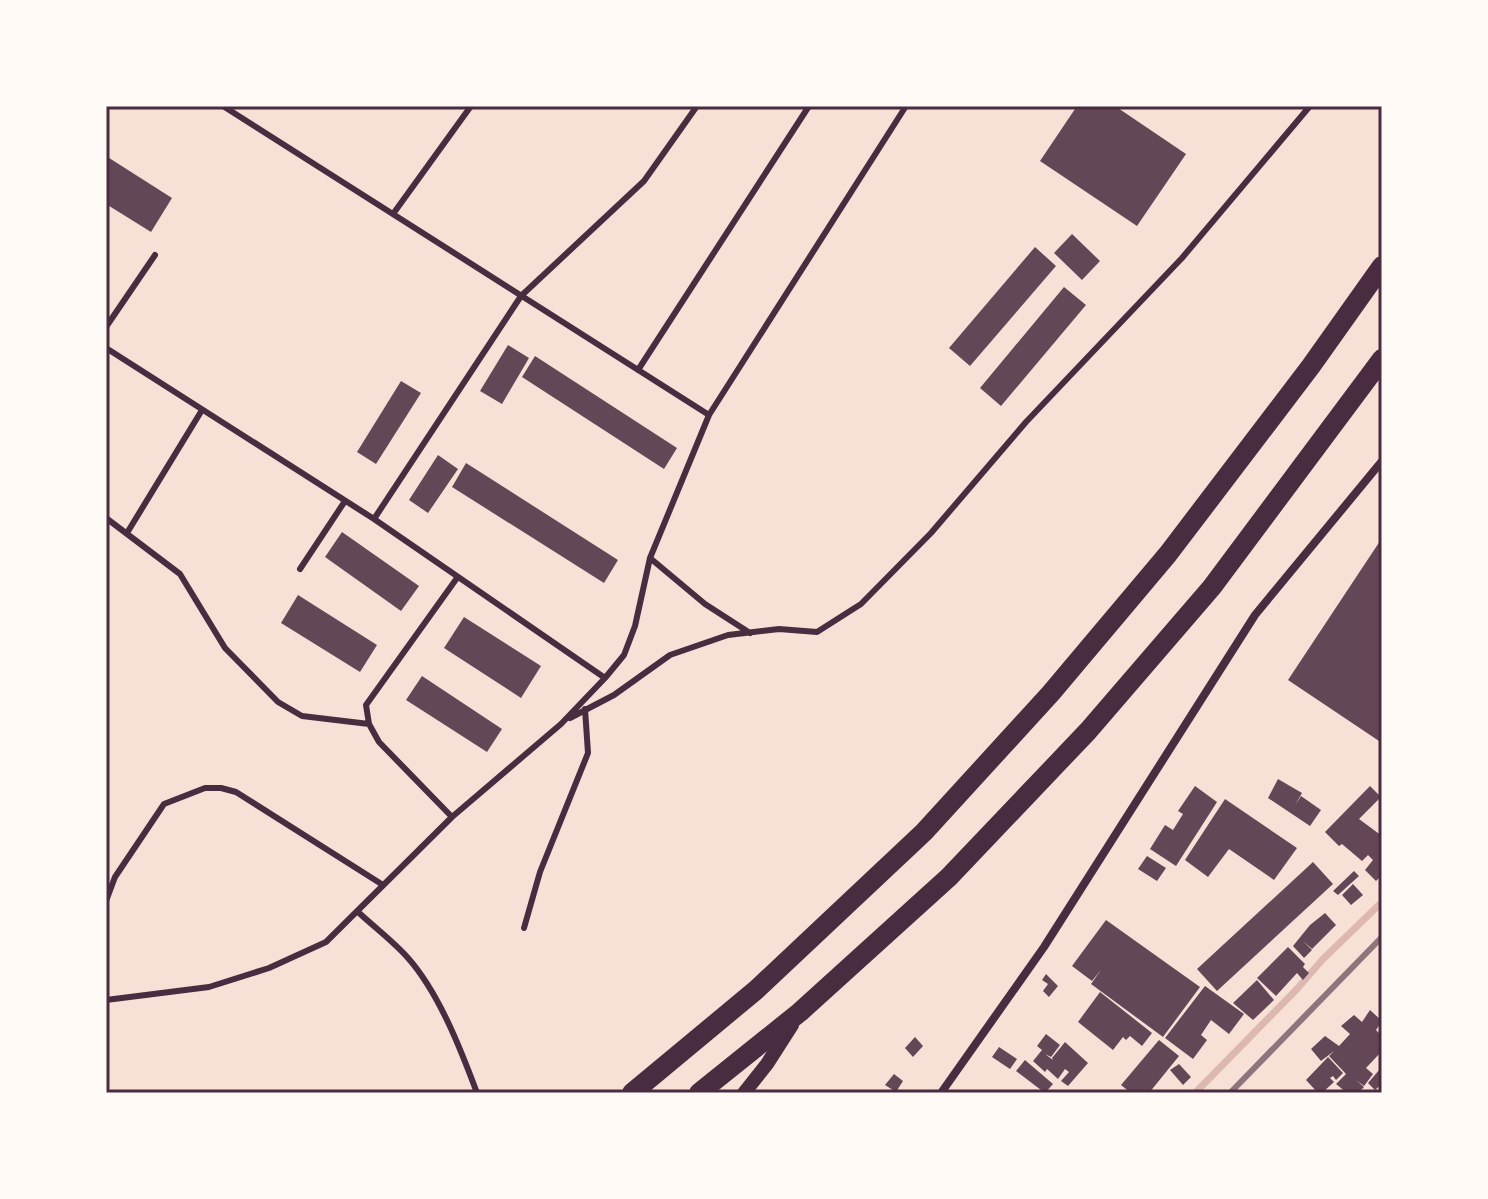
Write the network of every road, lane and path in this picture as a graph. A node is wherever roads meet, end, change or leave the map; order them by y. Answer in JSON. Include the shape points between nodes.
{"nodes":[{"id":1,"x":223,"y":106,"type":"edge"},
{"id":2,"x":471,"y":106,"type":"edge"},
{"id":3,"x":697,"y":106,"type":"edge"},
{"id":4,"x":809,"y":106,"type":"edge"},
{"id":5,"x":906,"y":106,"type":"edge"},
{"id":6,"x":1310,"y":106,"type":"edge"},
{"id":7,"x":393,"y":214,"type":"junction"},
{"id":8,"x":155,"y":255,"type":"dead end"},
{"id":9,"x":1382,"y":266,"type":"edge"},
{"id":10,"x":521,"y":296,"type":"junction"},
{"id":11,"x":106,"y":327,"type":"edge"},
{"id":12,"x":106,"y":348,"type":"edge"},
{"id":13,"x":1382,"y":359,"type":"edge"},
{"id":14,"x":638,"y":370,"type":"junction"},
{"id":15,"x":202,"y":410,"type":"junction"},
{"id":16,"x":709,"y":415,"type":"junction"},
{"id":17,"x":1382,"y":461,"type":"edge"},
{"id":18,"x":345,"y":501,"type":"junction"},
{"id":19,"x":106,"y":518,"type":"edge"},
{"id":20,"x":374,"y":519,"type":"junction"},
{"id":21,"x":127,"y":533,"type":"junction"},
{"id":22,"x":650,"y":558,"type":"junction"},
{"id":23,"x":300,"y":569,"type":"dead end"},
{"id":24,"x":457,"y":578,"type":"junction"},
{"id":25,"x":750,"y":633,"type":"junction"},
{"id":26,"x":605,"y":678,"type":"junction"},
{"id":27,"x":585,"y":709,"type":"junction"},
{"id":28,"x":369,"y":724,"type":"junction"},
{"id":29,"x":561,"y":724,"type":"junction"},
{"id":30,"x":452,"y":817,"type":"junction"},
{"id":31,"x":383,"y":885,"type":"junction"},
{"id":32,"x":106,"y":901,"type":"edge"},
{"id":33,"x":357,"y":911,"type":"junction"},
{"id":34,"x":524,"y":928,"type":"dead end"},
{"id":35,"x":106,"y":1000,"type":"edge"},
{"id":36,"x":800,"y":1012,"type":"junction"},
{"id":37,"x":477,"y":1093,"type":"edge"},
{"id":38,"x":632,"y":1093,"type":"edge"},
{"id":39,"x":699,"y":1093,"type":"edge"},
{"id":40,"x":744,"y":1093,"type":"edge"},
{"id":41,"x":941,"y":1093,"type":"edge"}],
"edges":[{"from":1,"to":7,"type":"lane"},
{"from":2,"to":7,"type":"lane"},
{"from":3,"to":10,"type":"lane","via":[[644,181]]},
{"from":4,"to":14,"type":"lane"},
{"from":5,"to":16,"type":"lane"},
{"from":6,"to":25,"type":"lane","via":[[1182,258],[861,604],[817,632]]},
{"from":7,"to":10,"type":"lane"},
{"from":8,"to":11,"type":"lane"},
{"from":9,"to":38,"type":"highway","via":[[1168,554],[1051,693],[924,832],[756,990]]},
{"from":10,"to":14,"type":"lane"},
{"from":10,"to":20,"type":"lane"},
{"from":12,"to":15,"type":"lane"},
{"from":13,"to":36,"type":"highway","via":[[1212,587],[1088,731],[949,877]]},
{"from":14,"to":16,"type":"lane"},
{"from":15,"to":18,"type":"lane"},
{"from":15,"to":21,"type":"lane"},
{"from":16,"to":22,"type":"lane"},
{"from":17,"to":41,"type":"street","via":[[1255,615],[1044,947]]},
{"from":18,"to":20,"type":"lane"},
{"from":18,"to":23,"type":"lane"},
{"from":19,"to":21,"type":"lane"},
{"from":20,"to":24,"type":"lane"},
{"from":21,"to":28,"type":"lane","via":[[180,574],[225,648],[278,702],[302,716]]},
{"from":22,"to":25,"type":"lane"},
{"from":22,"to":26,"type":"lane","via":[[635,626],[624,655]]},
{"from":24,"to":26,"type":"lane"},
{"from":24,"to":28,"type":"lane","via":[[366,705]]},
{"from":25,"to":27,"type":"lane","via":[[670,655]]},
{"from":26,"to":29,"type":"lane"},
{"from":27,"to":29,"type":"lane"},
{"from":27,"to":34,"type":"lane","via":[[588,753],[540,872]]},
{"from":28,"to":30,"type":"lane","via":[[379,742]]},
{"from":29,"to":30,"type":"lane"},
{"from":30,"to":31,"type":"lane"},
{"from":31,"to":32,"type":"lane","via":[[236,792],[205,788],[164,804],[115,877]]},
{"from":31,"to":33,"type":"lane"},
{"from":33,"to":35,"type":"lane","via":[[326,942],[269,968],[209,987]]},
{"from":33,"to":37,"type":"lane","via":[[410,960],[436,1001]]},
{"from":36,"to":39,"type":"highway"},
{"from":36,"to":40,"type":"street"}]}
